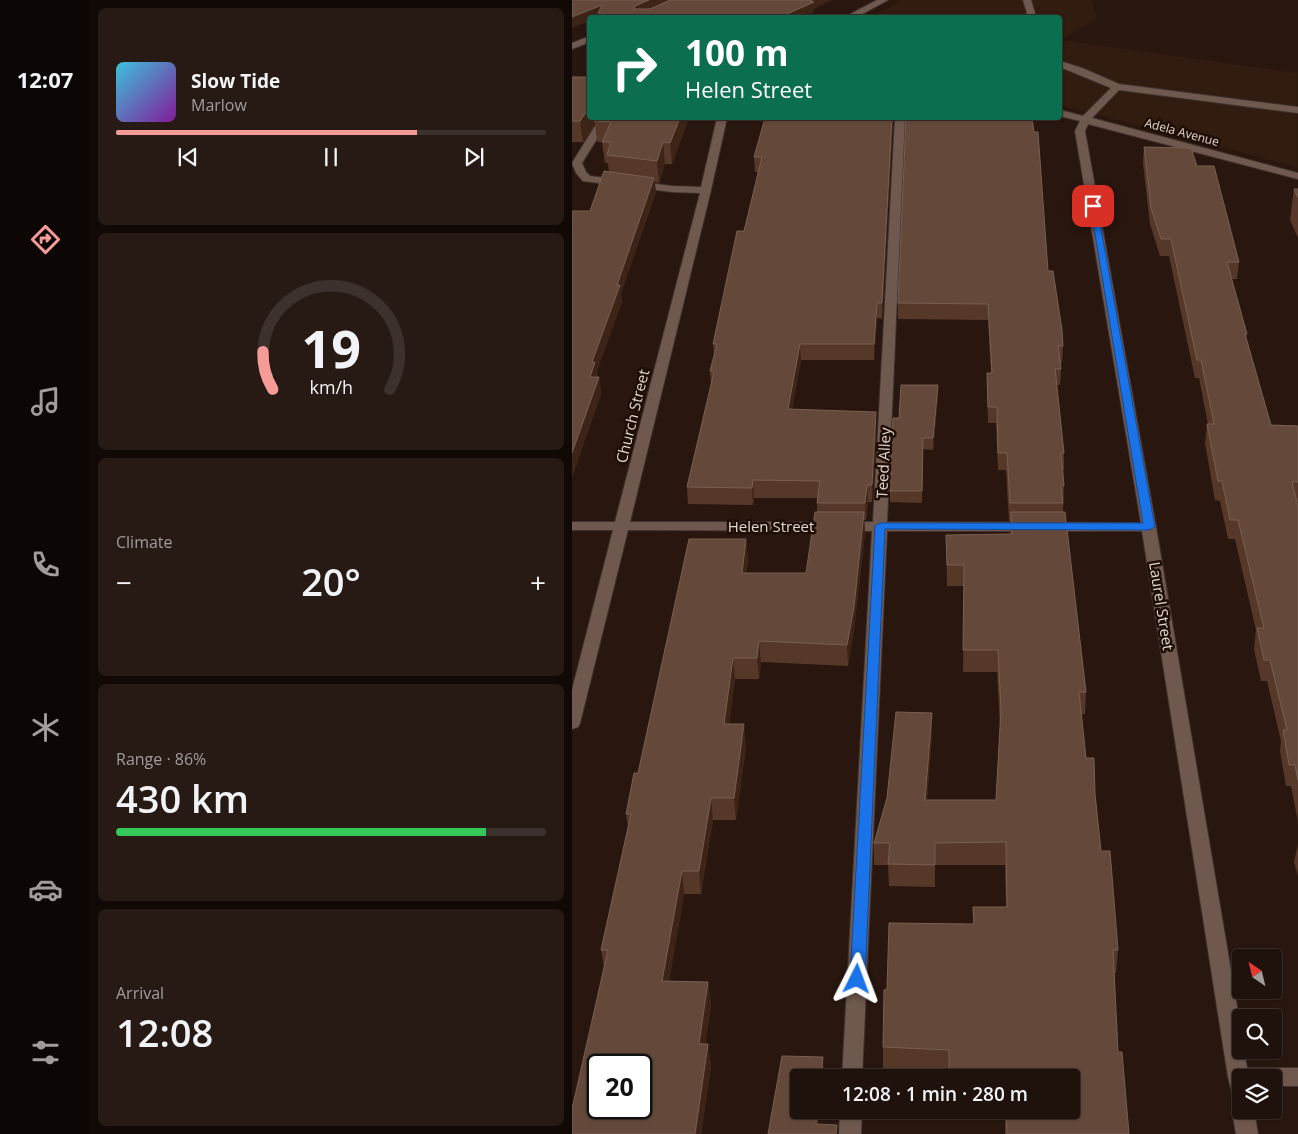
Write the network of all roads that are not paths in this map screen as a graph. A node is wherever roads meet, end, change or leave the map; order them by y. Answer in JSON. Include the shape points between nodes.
{"nodes":[{"id":1,"x":884,"y":0,"type":"edge"},
{"id":2,"x":1026,"y":0,"type":"edge"},
{"id":3,"x":853,"y":15,"type":"edge"},
{"id":4,"x":1030,"y":15,"type":"edge"},
{"id":5,"x":587,"y":40,"type":"edge"},
{"id":6,"x":572,"y":46,"type":"edge"},
{"id":7,"x":1062,"y":65,"type":"edge"},
{"id":8,"x":1116,"y":87,"type":"junction"},
{"id":9,"x":1298,"y":110,"type":"edge"},
{"id":10,"x":1062,"y":114,"type":"edge"},
{"id":11,"x":604,"y":120,"type":"edge"},
{"id":12,"x":722,"y":120,"type":"edge"},
{"id":13,"x":900,"y":120,"type":"edge"},
{"id":14,"x":1085,"y":120,"type":"junction"},
{"id":15,"x":1298,"y":176,"type":"edge"},
{"id":16,"x":706,"y":190,"type":"junction"},
{"id":17,"x":572,"y":526,"type":"edge"},
{"id":18,"x":620,"y":526,"type":"junction"},
{"id":19,"x":880,"y":526,"type":"junction"},
{"id":20,"x":1149,"y":527,"type":"junction"},
{"id":21,"x":572,"y":723,"type":"edge"},
{"id":22,"x":852,"y":1069,"type":"edge"},
{"id":23,"x":1236,"y":1069,"type":"edge"},
{"id":24,"x":1298,"y":1077,"type":"edge"},
{"id":25,"x":1282,"y":1079,"type":"edge"},
{"id":26,"x":851,"y":1119,"type":"edge"},
{"id":27,"x":1244,"y":1119,"type":"edge"},
{"id":28,"x":850,"y":1134,"type":"edge"},
{"id":29,"x":1247,"y":1134,"type":"edge"}],
"edges":[{"from":1,"to":3,"type":"street"},
{"from":2,"to":4,"type":"street"},
{"from":5,"to":6,"type":"street"},
{"from":7,"to":8,"type":"street"},
{"from":8,"to":9,"type":"street"},
{"from":8,"to":14,"type":"street"},
{"from":10,"to":14,"type":"street","name":"Adela Avenue"},
{"from":11,"to":16,"type":"street","via":[[577,163],[587,179]]},
{"from":12,"to":16,"type":"street","name":"Church Street"},
{"from":13,"to":19,"type":"street","name":"Teed Alley"},
{"from":14,"to":15,"type":"street","name":"Adela Avenue"},
{"from":14,"to":20,"type":"street","name":"Laurel Street","via":[[1080,131]]},
{"from":16,"to":18,"type":"street","name":"Church Street"},
{"from":17,"to":18,"type":"street","name":"Helen Street"},
{"from":18,"to":19,"type":"street","name":"Helen Street"},
{"from":18,"to":21,"type":"street","name":"Church Street"},
{"from":19,"to":20,"type":"street","name":"Helen Street"},
{"from":19,"to":22,"type":"street","name":"Teed Alley"},
{"from":20,"to":23,"type":"street","name":"Laurel Street"},
{"from":24,"to":25,"type":"street"},
{"from":26,"to":28,"type":"street"},
{"from":27,"to":29,"type":"street"}]}
